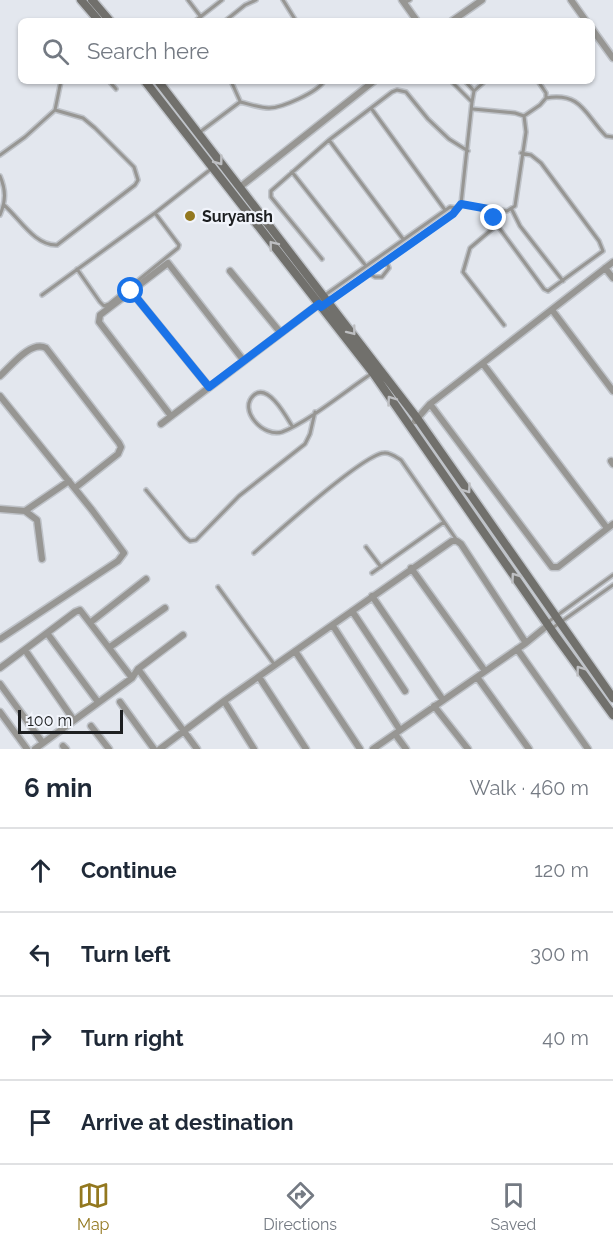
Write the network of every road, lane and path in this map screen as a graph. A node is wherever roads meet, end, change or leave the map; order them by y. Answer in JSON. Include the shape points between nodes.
{"nodes":[{"id":1,"x":81,"y":0,"type":"edge"},
{"id":2,"x":92,"y":0,"type":"edge"},
{"id":3,"x":188,"y":0,"type":"edge"},
{"id":4,"x":222,"y":0,"type":"edge"},
{"id":5,"x":256,"y":0,"type":"edge"},
{"id":6,"x":283,"y":0,"type":"edge"},
{"id":7,"x":482,"y":0,"type":"edge"},
{"id":8,"x":571,"y":0,"type":"edge"},
{"id":9,"x":405,"y":1,"type":"edge"},
{"id":10,"x":201,"y":16,"type":"junction"},
{"id":11,"x":96,"y":18,"type":"edge"},
{"id":12,"x":107,"y":18,"type":"edge"},
{"id":13,"x":199,"y":18,"type":"edge"},
{"id":14,"x":229,"y":18,"type":"edge"},
{"id":15,"x":294,"y":18,"type":"edge"},
{"id":16,"x":415,"y":18,"type":"edge"},
{"id":17,"x":456,"y":18,"type":"edge"},
{"id":18,"x":584,"y":18,"type":"edge"},
{"id":19,"x":595,"y":33,"type":"edge"},
{"id":20,"x":613,"y":58,"type":"edge"},
{"id":21,"x":60,"y":84,"type":"edge"},
{"id":22,"x":112,"y":84,"type":"edge"},
{"id":23,"x":147,"y":84,"type":"edge"},
{"id":24,"x":160,"y":84,"type":"edge"},
{"id":25,"x":232,"y":84,"type":"edge"},
{"id":26,"x":321,"y":84,"type":"edge"},
{"id":27,"x":370,"y":84,"type":"edge"},
{"id":28,"x":454,"y":84,"type":"edge"},
{"id":29,"x":468,"y":84,"type":"edge"},
{"id":30,"x":482,"y":84,"type":"edge"},
{"id":31,"x":540,"y":84,"type":"edge"},
{"id":32,"x":116,"y":89,"type":"dead end"},
{"id":33,"x":474,"y":91,"type":"junction"},
{"id":34,"x":546,"y":98,"type":"junction"},
{"id":35,"x":240,"y":102,"type":"junction"},
{"id":36,"x":472,"y":102,"type":"junction"},
{"id":37,"x":371,"y":108,"type":"junction"},
{"id":38,"x":473,"y":109,"type":"junction"},
{"id":39,"x":55,"y":110,"type":"junction"},
{"id":40,"x":524,"y":116,"type":"junction"},
{"id":41,"x":198,"y":133,"type":"junction"},
{"id":42,"x":613,"y":137,"type":"edge"},
{"id":43,"x":329,"y":140,"type":"junction"},
{"id":44,"x":468,"y":151,"type":"junction"},
{"id":45,"x":521,"y":153,"type":"junction"},
{"id":46,"x":0,"y":154,"type":"edge"},
{"id":47,"x":213,"y":168,"type":"junction"},
{"id":48,"x":292,"y":172,"type":"junction"},
{"id":49,"x":0,"y":176,"type":"edge"},
{"id":50,"x":240,"y":187,"type":"junction"},
{"id":51,"x":461,"y":204,"type":"junction"},
{"id":52,"x":4,"y":205,"type":"junction"},
{"id":53,"x":457,"y":208,"type":"junction"},
{"id":54,"x":512,"y":209,"type":"junction"},
{"id":55,"x":445,"y":210,"type":"junction"},
{"id":56,"x":494,"y":210,"type":"junction"},
{"id":57,"x":155,"y":213,"type":"junction"},
{"id":58,"x":0,"y":215,"type":"edge"},
{"id":59,"x":497,"y":225,"type":"junction"},
{"id":60,"x":403,"y":239,"type":"junction"},
{"id":61,"x":322,"y":259,"type":"dead end"},
{"id":62,"x":386,"y":261,"type":"junction"},
{"id":63,"x":613,"y":262,"type":"edge"},
{"id":64,"x":366,"y":266,"type":"junction"},
{"id":65,"x":605,"y":268,"type":"junction"},
{"id":66,"x":77,"y":269,"type":"junction"},
{"id":67,"x":230,"y":271,"type":"dead end"},
{"id":68,"x":368,"y":273,"type":"junction"},
{"id":69,"x":613,"y":278,"type":"edge"},
{"id":70,"x":563,"y":281,"type":"junction"},
{"id":71,"x":131,"y":291,"type":"junction"},
{"id":72,"x":42,"y":296,"type":"dead end"},
{"id":73,"x":322,"y":302,"type":"junction"},
{"id":74,"x":552,"y":310,"type":"junction"},
{"id":75,"x":504,"y":325,"type":"dead end"},
{"id":76,"x":280,"y":332,"type":"junction"},
{"id":77,"x":244,"y":361,"type":"junction"},
{"id":78,"x":483,"y":364,"type":"junction"},
{"id":79,"x":373,"y":373,"type":"junction"},
{"id":80,"x":0,"y":376,"type":"edge"},
{"id":81,"x":209,"y":387,"type":"junction"},
{"id":82,"x":613,"y":391,"type":"edge"},
{"id":83,"x":0,"y":396,"type":"edge"},
{"id":84,"x":430,"y":404,"type":"junction"},
{"id":85,"x":315,"y":412,"type":"junction"},
{"id":86,"x":171,"y":416,"type":"junction"},
{"id":87,"x":417,"y":418,"type":"junction"},
{"id":88,"x":161,"y":424,"type":"dead end"},
{"id":89,"x":292,"y":426,"type":"junction"},
{"id":90,"x":411,"y":428,"type":"junction"},
{"id":91,"x":69,"y":482,"type":"junction"},
{"id":92,"x":75,"y":488,"type":"junction"},
{"id":93,"x":147,"y":490,"type":"dead end"},
{"id":94,"x":0,"y":509,"type":"edge"},
{"id":95,"x":25,"y":512,"type":"junction"},
{"id":96,"x":445,"y":521,"type":"junction"},
{"id":97,"x":610,"y":526,"type":"edge"},
{"id":98,"x":457,"y":541,"type":"junction"},
{"id":99,"x":366,"y":547,"type":"dead end"},
{"id":100,"x":254,"y":553,"type":"dead end"},
{"id":101,"x":42,"y":559,"type":"dead end"},
{"id":102,"x":381,"y":567,"type":"junction"},
{"id":103,"x":411,"y":568,"type":"junction"},
{"id":104,"x":372,"y":573,"type":"dead end"},
{"id":105,"x":612,"y":577,"type":"edge"},
{"id":106,"x":146,"y":579,"type":"dead end"},
{"id":107,"x":613,"y":585,"type":"edge"},
{"id":108,"x":218,"y":587,"type":"dead end"},
{"id":109,"x":372,"y":596,"type":"junction"},
{"id":110,"x":165,"y":608,"type":"dead end"},
{"id":111,"x":352,"y":611,"type":"junction"},
{"id":112,"x":558,"y":619,"type":"junction"},
{"id":113,"x":91,"y":622,"type":"junction"},
{"id":114,"x":548,"y":625,"type":"junction"},
{"id":115,"x":333,"y":626,"type":"junction"},
{"id":116,"x":46,"y":633,"type":"junction"},
{"id":117,"x":183,"y":635,"type":"dead end"},
{"id":118,"x":0,"y":639,"type":"edge"},
{"id":119,"x":526,"y":643,"type":"junction"},
{"id":120,"x":110,"y":647,"type":"junction"},
{"id":121,"x":517,"y":649,"type":"junction"},
{"id":122,"x":25,"y":650,"type":"junction"},
{"id":123,"x":296,"y":651,"type":"junction"},
{"id":124,"x":275,"y":665,"type":"junction"},
{"id":125,"x":0,"y":668,"type":"edge"},
{"id":126,"x":138,"y":669,"type":"junction"},
{"id":127,"x":485,"y":671,"type":"junction"},
{"id":128,"x":477,"y":676,"type":"junction"},
{"id":129,"x":259,"y":677,"type":"junction"},
{"id":130,"x":132,"y":678,"type":"junction"},
{"id":131,"x":0,"y":684,"type":"edge"},
{"id":132,"x":405,"y":691,"type":"dead end"},
{"id":133,"x":613,"y":698,"type":"edge"},
{"id":134,"x":443,"y":700,"type":"junction"},
{"id":135,"x":224,"y":701,"type":"junction"},
{"id":136,"x":98,"y":702,"type":"junction"},
{"id":137,"x":120,"y":702,"type":"dead end"},
{"id":138,"x":435,"y":706,"type":"junction"},
{"id":139,"x":0,"y":712,"type":"edge"},
{"id":140,"x":613,"y":715,"type":"edge"},
{"id":141,"x":74,"y":719,"type":"junction"},
{"id":142,"x":91,"y":726,"type":"dead end"},
{"id":143,"x":186,"y":732,"type":"junction"},
{"id":144,"x":398,"y":732,"type":"junction"},
{"id":145,"x":43,"y":743,"type":"junction"},
{"id":146,"x":27,"y":749,"type":"edge"},
{"id":147,"x":35,"y":749,"type":"edge"},
{"id":148,"x":109,"y":749,"type":"edge"},
{"id":149,"x":154,"y":749,"type":"edge"},
{"id":150,"x":160,"y":749,"type":"edge"},
{"id":151,"x":197,"y":749,"type":"edge"},
{"id":152,"x":254,"y":749,"type":"edge"},
{"id":153,"x":306,"y":749,"type":"edge"},
{"id":154,"x":360,"y":749,"type":"edge"},
{"id":155,"x":373,"y":749,"type":"edge"},
{"id":156,"x":406,"y":749,"type":"edge"},
{"id":157,"x":468,"y":749,"type":"edge"},
{"id":158,"x":529,"y":749,"type":"edge"},
{"id":159,"x":588,"y":749,"type":"edge"}],
"edges":[{"from":1,"to":11,"type":"street"},
{"from":2,"to":12,"type":"street"},
{"from":3,"to":10,"type":"lane"},
{"from":4,"to":10,"type":"lane"},
{"from":5,"to":14,"type":"lane"},
{"from":6,"to":15,"type":"lane"},
{"from":7,"to":17,"type":"street"},
{"from":8,"to":18,"type":"street"},
{"from":9,"to":16,"type":"street"},
{"from":10,"to":13,"type":"lane"},
{"from":19,"to":20,"type":"street"},
{"from":21,"to":39,"type":"lane"},
{"from":22,"to":32,"type":"lane"},
{"from":23,"to":47,"type":"street"},
{"from":24,"to":41,"type":"street"},
{"from":25,"to":35,"type":"lane"},
{"from":26,"to":35,"type":"lane","via":[[280,106],[267,108]]},
{"from":27,"to":50,"type":"street"},
{"from":28,"to":36,"type":"lane"},
{"from":29,"to":33,"type":"lane"},
{"from":30,"to":33,"type":"lane"},
{"from":31,"to":34,"type":"lane"},
{"from":33,"to":36,"type":"lane"},
{"from":34,"to":40,"type":"lane"},
{"from":34,"to":42,"type":"lane","via":[[575,100],[606,136]]},
{"from":35,"to":41,"type":"lane"},
{"from":36,"to":38,"type":"lane"},
{"from":37,"to":43,"type":"lane"},
{"from":37,"to":44,"type":"lane","via":[[392,92],[402,90],[449,139]]},
{"from":37,"to":55,"type":"lane"},
{"from":38,"to":40,"type":"lane"},
{"from":38,"to":44,"type":"lane"},
{"from":39,"to":46,"type":"lane"},
{"from":39,"to":52,"type":"lane","via":[[83,118],[95,128],[134,167],[138,180],[57,245],[41,243]]},
{"from":40,"to":45,"type":"lane","via":[[526,132]]},
{"from":41,"to":50,"type":"street","one_way":true},
{"from":43,"to":48,"type":"lane"},
{"from":43,"to":60,"type":"lane"},
{"from":44,"to":51,"type":"lane"},
{"from":45,"to":54,"type":"lane","via":[[516,204]]},
{"from":45,"to":70,"type":"lane","via":[[536,157],[603,247],[601,254]]},
{"from":47,"to":57,"type":"lane"},
{"from":73,"to":47,"type":"street","one_way":true},
{"from":48,"to":61,"type":"lane","via":[[271,191],[271,197]]},
{"from":48,"to":64,"type":"lane"},
{"from":49,"to":52,"type":"lane","via":[[6,193]]},
{"from":50,"to":73,"type":"street"},
{"from":51,"to":53,"type":"lane"},
{"from":51,"to":56,"type":"lane"},
{"from":52,"to":58,"type":"lane"},
{"from":53,"to":55,"type":"lane"},
{"from":53,"to":62,"type":"lane"},
{"from":54,"to":56,"type":"lane"},
{"from":54,"to":70,"type":"lane","via":[[520,226]]},
{"from":55,"to":60,"type":"lane"},
{"from":56,"to":59,"type":"lane"},
{"from":57,"to":66,"type":"lane"},
{"from":57,"to":66,"type":"lane","via":[[178,248],[109,304],[100,302]]},
{"from":59,"to":70,"type":"lane","via":[[544,289],[550,290]]},
{"from":59,"to":75,"type":"lane","via":[[470,249],[463,272]]},
{"from":60,"to":64,"type":"lane"},
{"from":62,"to":68,"type":"lane"},
{"from":62,"to":68,"type":"lane","via":[[389,268],[382,277]]},
{"from":63,"to":65,"type":"street"},
{"from":64,"to":73,"type":"lane"},
{"from":65,"to":69,"type":"street"},
{"from":65,"to":74,"type":"street"},
{"from":66,"to":72,"type":"lane"},
{"from":67,"to":76,"type":"street"},
{"from":68,"to":73,"type":"lane"},
{"from":71,"to":77,"type":"street","via":[[168,263]]},
{"from":71,"to":81,"type":"street"},
{"from":71,"to":86,"type":"street","via":[[100,315],[99,322]]},
{"from":73,"to":76,"type":"street"},
{"from":73,"to":79,"type":"street"},
{"from":73,"to":87,"type":"street","one_way":true},
{"from":74,"to":78,"type":"street"},
{"from":74,"to":82,"type":"street"},
{"from":76,"to":77,"type":"street"},
{"from":77,"to":81,"type":"street"},
{"from":78,"to":84,"type":"street"},
{"from":78,"to":97,"type":"street"},
{"from":79,"to":85,"type":"lane"},
{"from":90,"to":79,"type":"street","one_way":true},
{"from":80,"to":92,"type":"street","via":[[33,347],[46,348],[119,443],[118,454]]},
{"from":81,"to":86,"type":"street"},
{"from":83,"to":91,"type":"street"},
{"from":84,"to":87,"type":"street"},
{"from":84,"to":97,"type":"street","via":[[552,567],[558,567]]},
{"from":85,"to":89,"type":"lane"},
{"from":85,"to":93,"type":"lane","via":[[305,444],[239,496],[196,540],[185,537]]},
{"from":86,"to":88,"type":"street"},
{"from":87,"to":90,"type":"street"},
{"from":87,"to":112,"type":"street","one_way":true},
{"from":89,"to":89,"type":"lane","via":[[275,433],[260,428],[250,413],[252,397],[264,392]]},
{"from":114,"to":90,"type":"street","one_way":true},
{"from":91,"to":92,"type":"street"},
{"from":91,"to":95,"type":"street"},
{"from":92,"to":118,"type":"street","via":[[122,549],[123,557]]},
{"from":94,"to":95,"type":"street"},
{"from":95,"to":101,"type":"street","via":[[37,520]]},
{"from":96,"to":98,"type":"lane"},
{"from":96,"to":100,"type":"lane","via":[[401,460],[383,452],[353,470]]},
{"from":96,"to":102,"type":"lane"},
{"from":98,"to":103,"type":"street","via":[[446,543]]},
{"from":98,"to":119,"type":"street"},
{"from":99,"to":102,"type":"lane"},
{"from":102,"to":104,"type":"lane"},
{"from":103,"to":109,"type":"street"},
{"from":103,"to":127,"type":"street"},
{"from":105,"to":112,"type":"lane"},
{"from":106,"to":113,"type":"street"},
{"from":107,"to":112,"type":"lane"},
{"from":108,"to":124,"type":"lane"},
{"from":109,"to":111,"type":"street"},
{"from":109,"to":134,"type":"street"},
{"from":110,"to":120,"type":"street"},
{"from":111,"to":115,"type":"street"},
{"from":111,"to":132,"type":"street"},
{"from":112,"to":114,"type":"lane"},
{"from":112,"to":114,"type":"lane"},
{"from":112,"to":133,"type":"street"},
{"from":113,"to":116,"type":"street","via":[[77,610]]},
{"from":113,"to":120,"type":"street"},
{"from":114,"to":119,"type":"street"},
{"from":140,"to":114,"type":"street","one_way":true},
{"from":115,"to":123,"type":"street"},
{"from":115,"to":144,"type":"street"},
{"from":116,"to":122,"type":"street"},
{"from":116,"to":136,"type":"street"},
{"from":117,"to":126,"type":"street"},
{"from":119,"to":121,"type":"street"},
{"from":120,"to":130,"type":"street"},
{"from":121,"to":127,"type":"street"},
{"from":121,"to":159,"type":"street"},
{"from":122,"to":125,"type":"street"},
{"from":122,"to":141,"type":"street"},
{"from":123,"to":124,"type":"street"},
{"from":123,"to":154,"type":"street"},
{"from":124,"to":129,"type":"street"},
{"from":126,"to":130,"type":"street"},
{"from":126,"to":143,"type":"street"},
{"from":127,"to":128,"type":"street"},
{"from":128,"to":134,"type":"street"},
{"from":128,"to":158,"type":"street"},
{"from":129,"to":135,"type":"street"},
{"from":129,"to":153,"type":"street"},
{"from":130,"to":136,"type":"street"},
{"from":131,"to":145,"type":"street"},
{"from":134,"to":138,"type":"street"},
{"from":135,"to":143,"type":"street"},
{"from":135,"to":152,"type":"street"},
{"from":136,"to":141,"type":"street"},
{"from":137,"to":149,"type":"street"},
{"from":138,"to":144,"type":"street"},
{"from":138,"to":157,"type":"street"},
{"from":139,"to":146,"type":"street"},
{"from":141,"to":145,"type":"street"},
{"from":142,"to":148,"type":"street"},
{"from":143,"to":150,"type":"street"},
{"from":143,"to":151,"type":"street"},
{"from":144,"to":155,"type":"street"},
{"from":144,"to":156,"type":"street"},
{"from":145,"to":147,"type":"street"}]}
